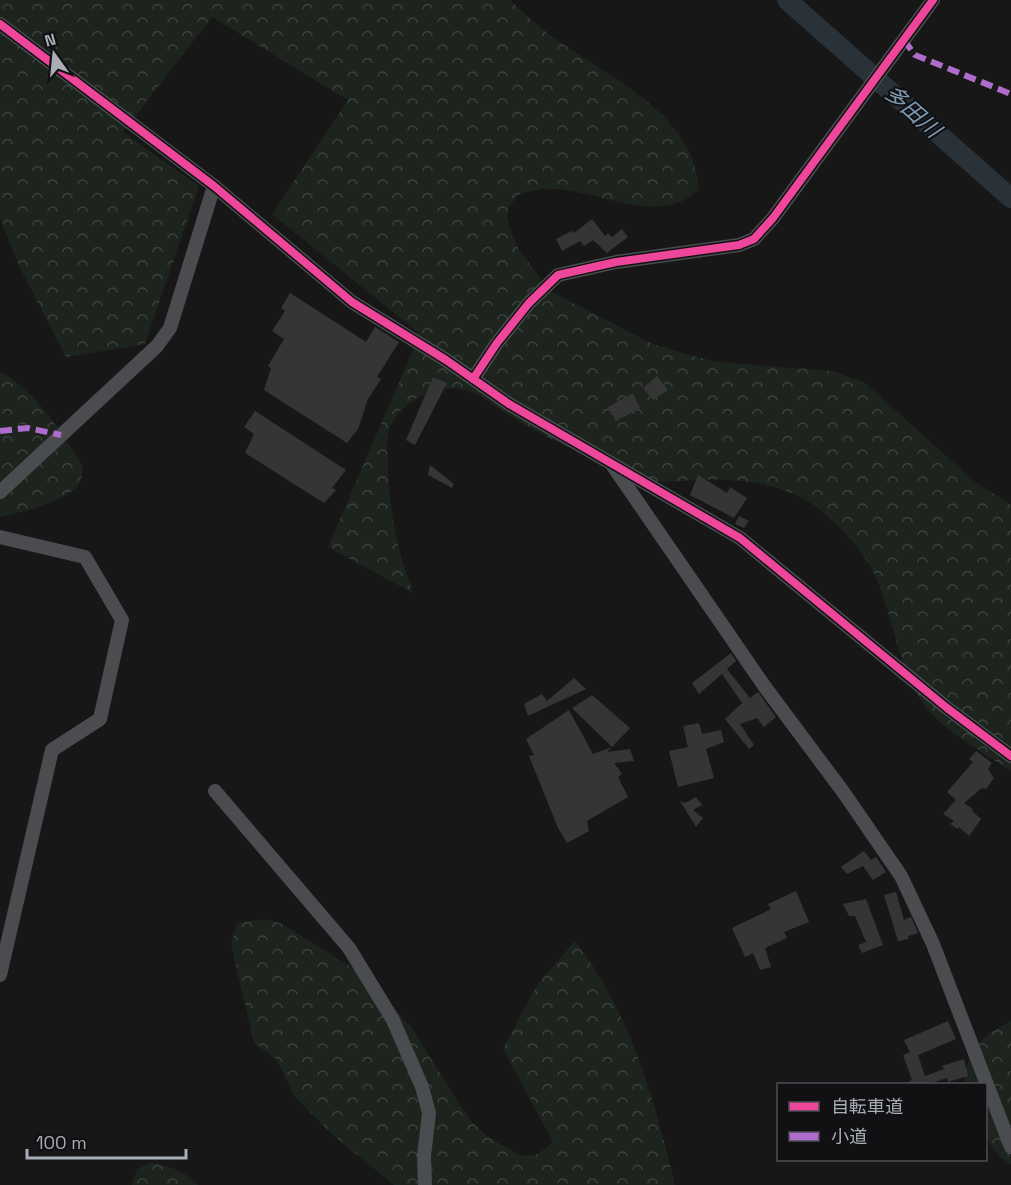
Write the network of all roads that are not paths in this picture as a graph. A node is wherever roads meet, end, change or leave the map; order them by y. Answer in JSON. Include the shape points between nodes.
{"nodes":[{"id":1,"x":933,"y":0,"type":"edge"},
{"id":2,"x":0,"y":24,"type":"edge"},
{"id":3,"x":214,"y":186,"type":"junction"},
{"id":4,"x":473,"y":379,"type":"junction"},
{"id":5,"x":612,"y":464,"type":"junction"},
{"id":6,"x":0,"y":492,"type":"edge"},
{"id":7,"x":0,"y":537,"type":"edge"},
{"id":8,"x":1011,"y":756,"type":"edge"},
{"id":9,"x":215,"y":791,"type":"dead end"},
{"id":10,"x":0,"y":975,"type":"edge"},
{"id":11,"x":986,"y":1083,"type":"edge"},
{"id":12,"x":987,"y":1084,"type":"edge"},
{"id":13,"x":1011,"y":1147,"type":"edge"},
{"id":14,"x":425,"y":1185,"type":"edge"}],
"edges":[{"from":1,"to":4,"type":"street","via":[[754,239],[739,245],[616,262],[558,275],[497,343]]},
{"from":2,"to":3,"type":"street"},
{"from":3,"to":4,"type":"street","via":[[352,302]]},
{"from":3,"to":6,"type":"street","via":[[170,328],[157,346]]},
{"from":4,"to":5,"type":"street"},
{"from":5,"to":8,"type":"street","via":[[740,538]]},
{"from":5,"to":11,"type":"street","via":[[901,876],[937,954]]},
{"from":7,"to":10,"type":"street","via":[[85,557],[122,621],[100,719],[52,750]]},
{"from":9,"to":14,"type":"street","via":[[341,939],[393,1020],[429,1113]]},
{"from":12,"to":13,"type":"street"}]}
